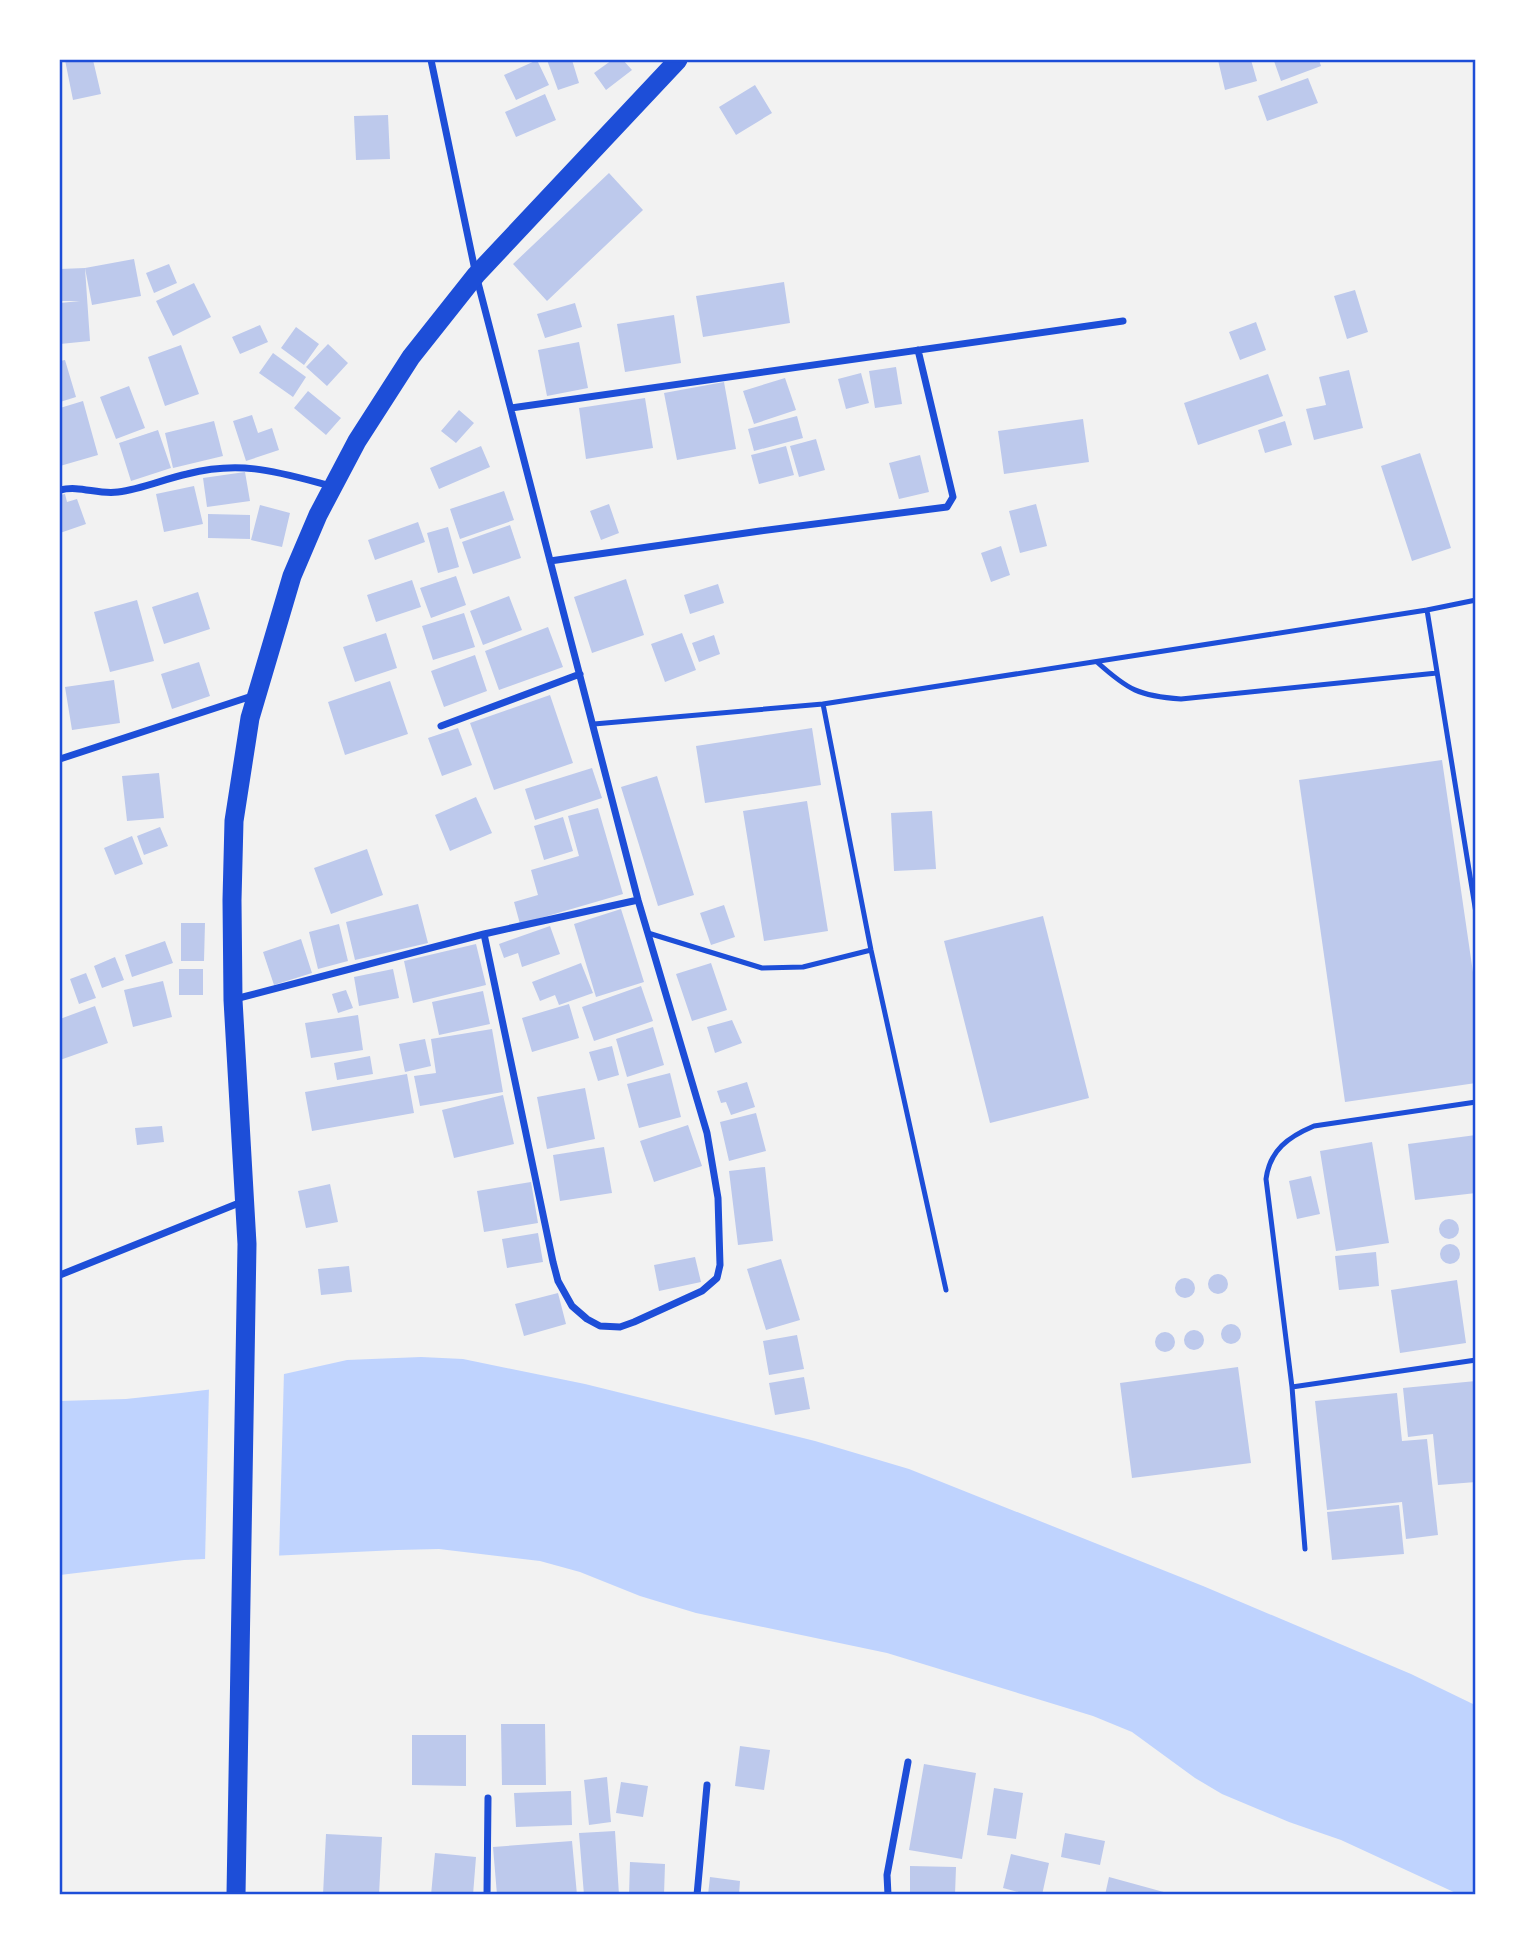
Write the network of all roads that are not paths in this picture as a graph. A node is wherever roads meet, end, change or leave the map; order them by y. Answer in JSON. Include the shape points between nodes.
{"nodes":[{"id":1,"x":431,"y":60,"type":"edge"},
{"id":2,"x":678,"y":60,"type":"edge"},
{"id":3,"x":476,"y":275,"type":"junction"},
{"id":4,"x":1123,"y":321,"type":"dead end"},
{"id":5,"x":918,"y":350,"type":"junction"},
{"id":6,"x":511,"y":408,"type":"junction"},
{"id":7,"x":332,"y":486,"type":"junction"},
{"id":8,"x":60,"y":490,"type":"edge"},
{"id":9,"x":550,"y":561,"type":"junction"},
{"id":10,"x":1475,"y":600,"type":"edge"},
{"id":11,"x":1427,"y":610,"type":"junction"},
{"id":12,"x":1097,"y":662,"type":"junction"},
{"id":13,"x":1437,"y":673,"type":"junction"},
{"id":14,"x":580,"y":674,"type":"junction"},
{"id":15,"x":256,"y":695,"type":"junction"},
{"id":16,"x":823,"y":704,"type":"junction"},
{"id":17,"x":594,"y":724,"type":"junction"},
{"id":18,"x":441,"y":726,"type":"dead end"},
{"id":19,"x":60,"y":759,"type":"edge"},
{"id":20,"x":638,"y":900,"type":"junction"},
{"id":21,"x":1475,"y":913,"type":"edge"},
{"id":22,"x":648,"y":933,"type":"junction"},
{"id":23,"x":484,"y":934,"type":"junction"},
{"id":24,"x":871,"y":950,"type":"junction"},
{"id":25,"x":233,"y":1000,"type":"junction"},
{"id":26,"x":1475,"y":1102,"type":"edge"},
{"id":27,"x":246,"y":1201,"type":"junction"},
{"id":28,"x":60,"y":1275,"type":"edge"},
{"id":29,"x":946,"y":1290,"type":"dead end"},
{"id":30,"x":1475,"y":1360,"type":"edge"},
{"id":31,"x":1292,"y":1387,"type":"junction"},
{"id":32,"x":1305,"y":1549,"type":"dead end"},
{"id":33,"x":908,"y":1762,"type":"dead end"},
{"id":34,"x":707,"y":1785,"type":"dead end"},
{"id":35,"x":488,"y":1798,"type":"dead end"},
{"id":36,"x":236,"y":1895,"type":"edge"},
{"id":37,"x":487,"y":1895,"type":"edge"},
{"id":38,"x":697,"y":1895,"type":"edge"},
{"id":39,"x":888,"y":1895,"type":"edge"}],
"edges":[{"from":1,"to":3,"type":"street"},
{"from":2,"to":3,"type":"highway"},
{"from":3,"to":6,"type":"street"},
{"from":3,"to":7,"type":"highway","via":[[411,357]]},
{"from":4,"to":5,"type":"street"},
{"from":5,"to":6,"type":"street"},
{"from":5,"to":9,"type":"street","via":[[953,497],[947,507]]},
{"from":6,"to":9,"type":"street"},
{"from":7,"to":8,"type":"street","via":[[264,468],[235,466],[119,492],[76,487]]},
{"from":7,"to":15,"type":"highway","via":[[292,576]]},
{"from":9,"to":14,"type":"street"},
{"from":10,"to":11,"type":"lane"},
{"from":11,"to":12,"type":"lane"},
{"from":11,"to":13,"type":"lane"},
{"from":12,"to":13,"type":"lane","via":[[1122,684],[1151,697],[1181,699]]},
{"from":12,"to":16,"type":"lane"},
{"from":13,"to":21,"type":"lane"},
{"from":14,"to":17,"type":"street"},
{"from":14,"to":18,"type":"street"},
{"from":15,"to":19,"type":"street"},
{"from":15,"to":25,"type":"highway","via":[[234,821]]},
{"from":16,"to":17,"type":"lane"},
{"from":16,"to":24,"type":"lane"},
{"from":17,"to":20,"type":"street"},
{"from":20,"to":22,"type":"street"},
{"from":20,"to":23,"type":"street"},
{"from":22,"to":23,"type":"street","via":[[707,1133],[718,1198],[720,1265],[717,1278],[702,1291],[620,1326],[587,1319],[572,1306],[558,1281]]},
{"from":22,"to":24,"type":"lane","via":[[762,968],[803,967]]},
{"from":23,"to":25,"type":"street"},
{"from":24,"to":29,"type":"lane"},
{"from":25,"to":27,"type":"highway"},
{"from":26,"to":31,"type":"lane","via":[[1314,1126],[1276,1149],[1266,1178]]},
{"from":27,"to":28,"type":"street"},
{"from":27,"to":36,"type":"highway"},
{"from":30,"to":31,"type":"lane"},
{"from":31,"to":32,"type":"lane"},
{"from":33,"to":39,"type":"street","via":[[887,1875]]},
{"from":34,"to":38,"type":"street"},
{"from":35,"to":37,"type":"street"}]}
